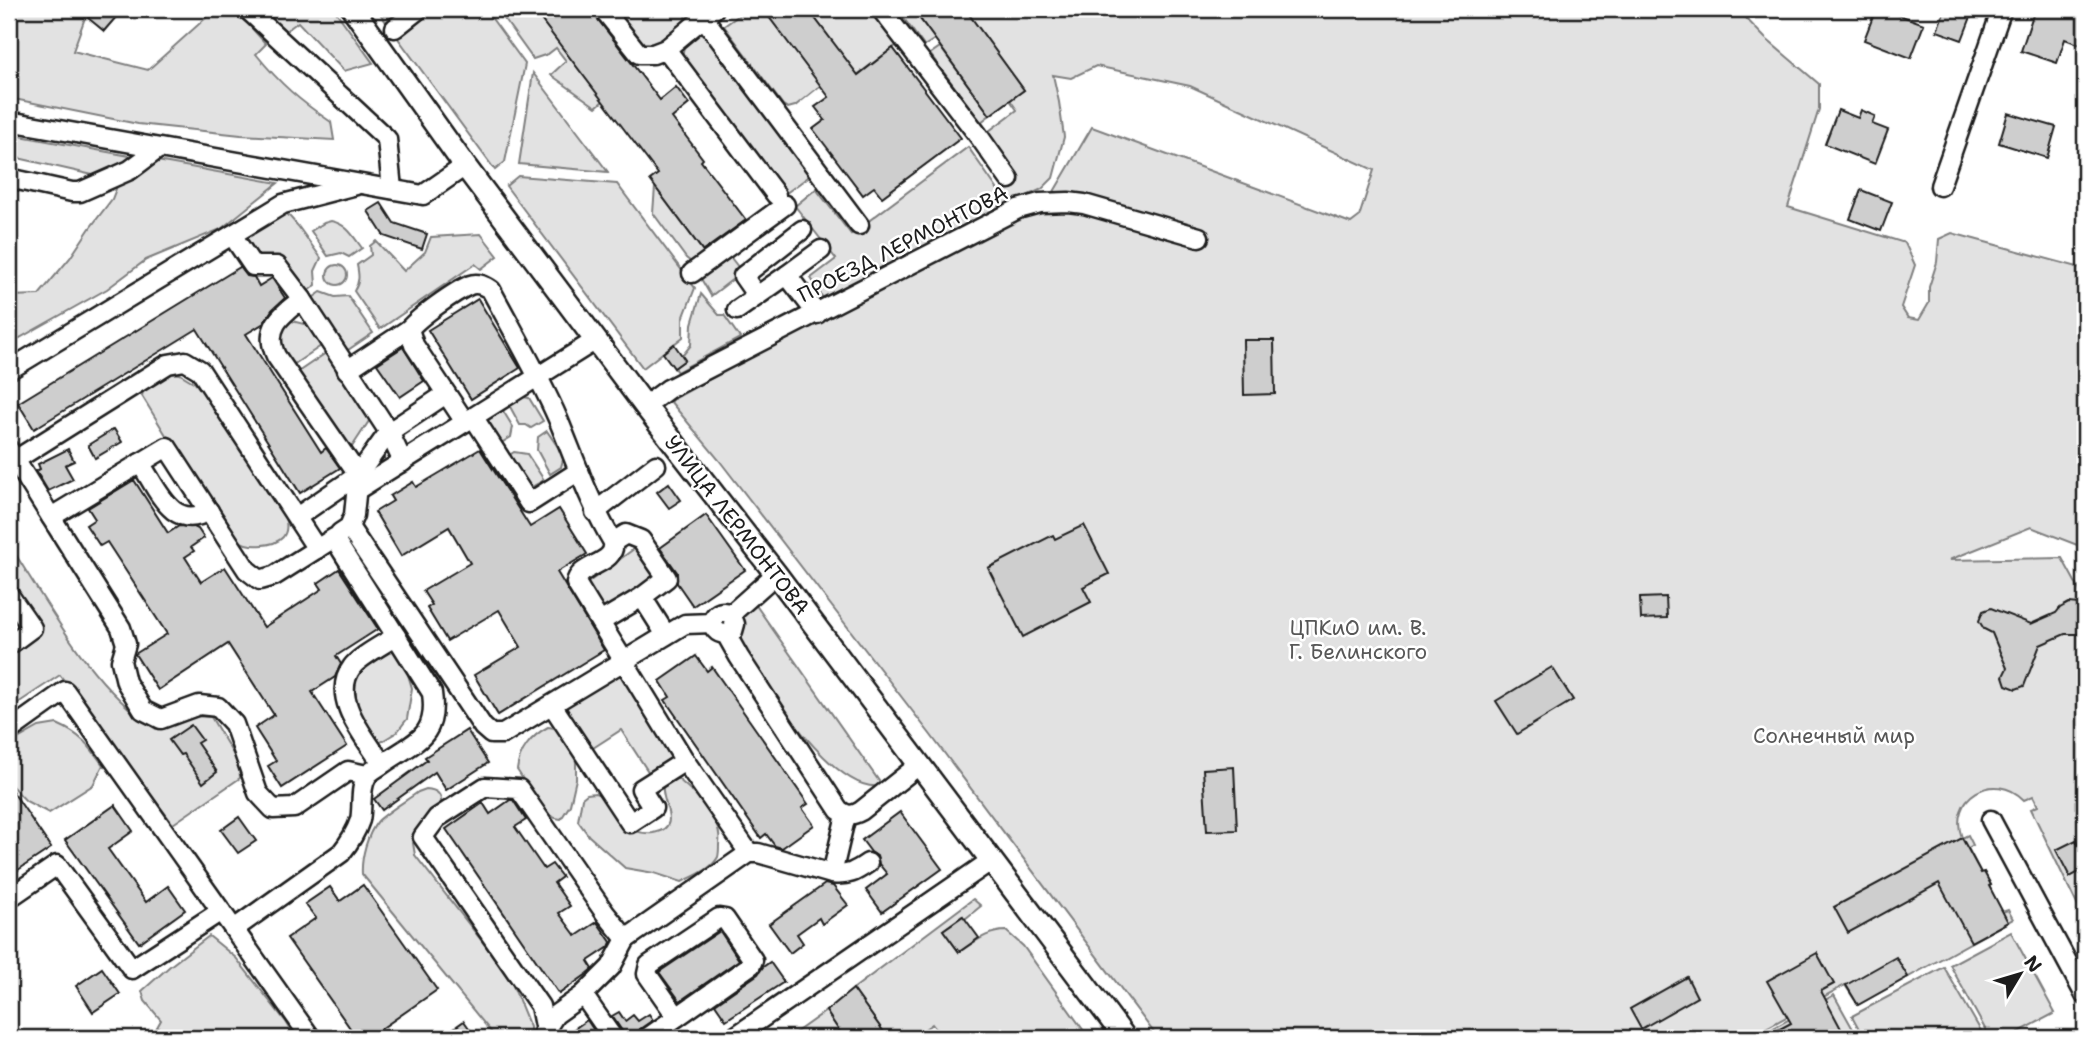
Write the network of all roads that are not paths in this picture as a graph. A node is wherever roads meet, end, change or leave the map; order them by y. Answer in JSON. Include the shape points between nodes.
{"nodes":[{"id":1,"x":247,"y":9,"type":"edge"},
{"id":2,"x":353,"y":9,"type":"edge"},
{"id":3,"x":419,"y":9,"type":"edge"},
{"id":4,"x":603,"y":9,"type":"edge"},
{"id":5,"x":881,"y":9,"type":"edge"},
{"id":6,"x":2002,"y":9,"type":"edge"},
{"id":7,"x":705,"y":11,"type":"edge"},
{"id":8,"x":395,"y":28,"type":"dead end"},
{"id":9,"x":666,"y":49,"type":"junction"},
{"id":10,"x":9,"y":121,"type":"edge"},
{"id":11,"x":158,"y":149,"type":"junction"},
{"id":12,"x":465,"y":166,"type":"junction"},
{"id":13,"x":9,"y":178,"type":"edge"},
{"id":14,"x":1009,"y":179,"type":"dead end"},
{"id":15,"x":363,"y":184,"type":"junction"},
{"id":16,"x":1940,"y":187,"type":"dead end"},
{"id":17,"x":392,"y":189,"type":"junction"},
{"id":18,"x":859,"y":225,"type":"dead end"},
{"id":19,"x":802,"y":230,"type":"dead end"},
{"id":20,"x":232,"y":235,"type":"junction"},
{"id":21,"x":1199,"y":237,"type":"dead end"},
{"id":22,"x":821,"y":250,"type":"dead end"},
{"id":23,"x":692,"y":273,"type":"dead end"},
{"id":24,"x":787,"y":275,"type":"junction"},
{"id":25,"x":757,"y":296,"type":"junction"},
{"id":26,"x":302,"y":299,"type":"junction"},
{"id":27,"x":737,"y":310,"type":"dead end"},
{"id":28,"x":817,"y":314,"type":"junction"},
{"id":29,"x":409,"y":329,"type":"junction"},
{"id":30,"x":596,"y":340,"type":"junction"},
{"id":31,"x":9,"y":370,"type":"edge"},
{"id":32,"x":347,"y":370,"type":"junction"},
{"id":33,"x":538,"y":379,"type":"junction"},
{"id":34,"x":446,"y":394,"type":"junction"},
{"id":35,"x":645,"y":406,"type":"junction"},
{"id":36,"x":469,"y":420,"type":"junction"},
{"id":37,"x":389,"y":432,"type":"junction"},
{"id":38,"x":12,"y":455,"type":"edge"},
{"id":39,"x":667,"y":457,"type":"junction"},
{"id":40,"x":403,"y":462,"type":"junction"},
{"id":41,"x":140,"y":463,"type":"junction"},
{"id":42,"x":579,"y":471,"type":"junction"},
{"id":43,"x":358,"y":482,"type":"junction"},
{"id":44,"x":209,"y":511,"type":"junction"},
{"id":45,"x":595,"y":512,"type":"junction"},
{"id":46,"x":51,"y":517,"type":"junction"},
{"id":47,"x":297,"y":517,"type":"junction"},
{"id":48,"x":349,"y":527,"type":"junction"},
{"id":49,"x":613,"y":542,"type":"junction"},
{"id":50,"x":322,"y":546,"type":"junction"},
{"id":51,"x":776,"y":574,"type":"junction"},
{"id":52,"x":9,"y":595,"type":"edge"},
{"id":53,"x":642,"y":597,"type":"junction"},
{"id":54,"x":600,"y":622,"type":"junction"},
{"id":55,"x":719,"y":628,"type":"junction"},
{"id":56,"x":666,"y":635,"type":"junction"},
{"id":57,"x":396,"y":636,"type":"junction"},
{"id":58,"x":9,"y":645,"type":"edge"},
{"id":59,"x":623,"y":660,"type":"junction"},
{"id":60,"x":551,"y":705,"type":"junction"},
{"id":61,"x":9,"y":731,"type":"edge"},
{"id":62,"x":685,"y":761,"type":"junction"},
{"id":63,"x":382,"y":764,"type":"junction"},
{"id":64,"x":920,"y":764,"type":"junction"},
{"id":65,"x":367,"y":775,"type":"junction"},
{"id":66,"x":846,"y":815,"type":"junction"},
{"id":67,"x":1991,"y":820,"type":"dead end"},
{"id":68,"x":749,"y":853,"type":"junction"},
{"id":69,"x":992,"y":860,"type":"junction"},
{"id":70,"x":868,"y":863,"type":"dead end"},
{"id":71,"x":832,"y":874,"type":"junction"},
{"id":72,"x":9,"y":898,"type":"edge"},
{"id":73,"x":221,"y":911,"type":"junction"},
{"id":74,"x":234,"y":929,"type":"junction"},
{"id":75,"x":626,"y":939,"type":"junction"},
{"id":76,"x":583,"y":995,"type":"junction"},
{"id":77,"x":2085,"y":995,"type":"edge"},
{"id":78,"x":677,"y":1017,"type":"junction"},
{"id":79,"x":543,"y":1035,"type":"edge"},
{"id":80,"x":655,"y":1036,"type":"edge"},
{"id":81,"x":312,"y":1038,"type":"edge"},
{"id":82,"x":613,"y":1038,"type":"edge"},
{"id":83,"x":733,"y":1038,"type":"edge"},
{"id":84,"x":1125,"y":1038,"type":"edge"}],
"edges":[{"from":1,"to":17,"type":"street","via":[[387,139]]},
{"from":2,"to":12,"type":"main road","name":"УЛИЦА ЛЕРМОНТОВА"},
{"from":3,"to":8,"type":"street"},
{"from":4,"to":9,"type":"street","via":[[639,54]]},
{"from":5,"to":14,"type":"street"},
{"from":6,"to":16,"type":"street"},
{"from":7,"to":9,"type":"street"},
{"from":7,"to":18,"type":"street"},
{"from":9,"to":23,"type":"street","via":[[780,200]]},
{"from":10,"to":11,"type":"street"},
{"from":11,"to":13,"type":"street","via":[[130,170],[80,192]]},
{"from":11,"to":15,"type":"street"},
{"from":12,"to":17,"type":"street","via":[[423,195]]},
{"from":12,"to":30,"type":"main road","name":"УЛИЦА ЛЕРМОНТОВА"},
{"from":15,"to":17,"type":"street"},
{"from":15,"to":20,"type":"street","via":[[283,204]]},
{"from":19,"to":25,"type":"street","via":[[743,276]]},
{"from":20,"to":26,"type":"street","via":[[253,266],[277,266]]},
{"from":20,"to":31,"type":"street"},
{"from":21,"to":28,"type":"street","name":"ПРОЕЗД ЛЕРМОНТОВА","via":[[1084,204],[1029,205]]},
{"from":22,"to":24,"type":"street"},
{"from":24,"to":25,"type":"street"},
{"from":24,"to":28,"type":"street"},
{"from":25,"to":27,"type":"street"},
{"from":26,"to":32,"type":"street"},
{"from":26,"to":43,"type":"street","via":[[276,323],[270,343]]},
{"from":28,"to":35,"type":"street","name":"ПРОЕЗД ЛЕРМОНТОВА","via":[[668,389]]},
{"from":29,"to":32,"type":"street"},
{"from":29,"to":33,"type":"street","via":[[418,318],[472,284],[483,284],[491,290]]},
{"from":29,"to":34,"type":"street","via":[[414,345]]},
{"from":30,"to":33,"type":"street"},
{"from":30,"to":35,"type":"main road","name":"УЛИЦА ЛЕРМОНТОВА"},
{"from":32,"to":37,"type":"street"},
{"from":33,"to":36,"type":"street"},
{"from":33,"to":42,"type":"street"},
{"from":34,"to":36,"type":"street"},
{"from":34,"to":37,"type":"street"},
{"from":35,"to":39,"type":"main road","name":"УЛИЦА ЛЕРМОНТОВА"},
{"from":36,"to":40,"type":"street"},
{"from":36,"to":42,"type":"street","via":[[529,503]]},
{"from":37,"to":40,"type":"street"},
{"from":37,"to":43,"type":"street"},
{"from":38,"to":46,"type":"street"},
{"from":38,"to":47,"type":"street","via":[[168,364],[185,362],[200,370]]},
{"from":39,"to":45,"type":"street"},
{"from":39,"to":51,"type":"main road","name":"УЛИЦА ЛЕРМОНТОВА"},
{"from":40,"to":43,"type":"street"},
{"from":41,"to":44,"type":"street","via":[[171,510],[181,517],[196,518]]},
{"from":41,"to":44,"type":"street","via":[[167,447]]},
{"from":41,"to":46,"type":"street"},
{"from":42,"to":45,"type":"street"},
{"from":43,"to":47,"type":"street"},
{"from":43,"to":48,"type":"street"},
{"from":44,"to":50,"type":"street","via":[[247,570],[260,580]]},
{"from":45,"to":49,"type":"street"},
{"from":46,"to":65,"type":"street","via":[[121,628],[126,644],[121,661],[126,682],[143,710],[162,719],[199,705],[218,707],[234,724],[258,793],[273,808],[294,807],[348,771]]},
{"from":47,"to":50,"type":"street"},
{"from":48,"to":50,"type":"street"},
{"from":48,"to":60,"type":"street","via":[[487,731],[503,734]]},
{"from":49,"to":53,"type":"street","via":[[626,534],[641,540],[667,578]]},
{"from":49,"to":54,"type":"street","via":[[611,554],[576,580]]},
{"from":50,"to":57,"type":"street","via":[[334,538]]},
{"from":51,"to":55,"type":"street","via":[[731,614],[735,627]]},
{"from":51,"to":64,"type":"main road","name":"УЛИЦА ЛЕРМОНТОВА"},
{"from":52,"to":58,"type":"street","via":[[32,628]]},
{"from":53,"to":54,"type":"street"},
{"from":53,"to":56,"type":"street"},
{"from":54,"to":59,"type":"street"},
{"from":55,"to":56,"type":"street","via":[[685,624]]},
{"from":55,"to":66,"type":"street"},
{"from":56,"to":59,"type":"street"},
{"from":57,"to":63,"type":"street","via":[[432,693],[434,711],[430,727],[419,739]]},
{"from":57,"to":63,"type":"street","via":[[353,666],[343,692],[347,708]]},
{"from":59,"to":60,"type":"street"},
{"from":59,"to":62,"type":"street"},
{"from":60,"to":62,"type":"street","via":[[629,824],[653,808],[641,789]]},
{"from":61,"to":73,"type":"street","via":[[65,691]]},
{"from":62,"to":68,"type":"street"},
{"from":63,"to":65,"type":"street"},
{"from":64,"to":66,"type":"street","via":[[861,811]]},
{"from":64,"to":69,"type":"main road","name":"УЛИЦА ЛЕРМОНТОВА"},
{"from":65,"to":74,"type":"street","via":[[360,819],[341,853]]},
{"from":66,"to":71,"type":"street"},
{"from":67,"to":77,"type":"street"},
{"from":68,"to":71,"type":"street"},
{"from":68,"to":75,"type":"street"},
{"from":69,"to":83,"type":"street"},
{"from":69,"to":84,"type":"main road","name":"УЛИЦА ЛЕРМОНТОВА"},
{"from":70,"to":71,"type":"street","via":[[850,874]]},
{"from":72,"to":73,"type":"street","via":[[57,865],[132,969]]},
{"from":73,"to":74,"type":"street"},
{"from":74,"to":81,"type":"street"},
{"from":75,"to":76,"type":"street","via":[[611,967]]},
{"from":75,"to":79,"type":"street","via":[[519,789],[485,787],[437,818],[423,837],[540,1006]]},
{"from":76,"to":79,"type":"street","via":[[555,1015]]},
{"from":76,"to":82,"type":"street"},
{"from":78,"to":78,"type":"street","via":[[751,965],[753,960],[725,919],[719,918],[649,965],[647,974]]},
{"from":78,"to":80,"type":"street"}]}
